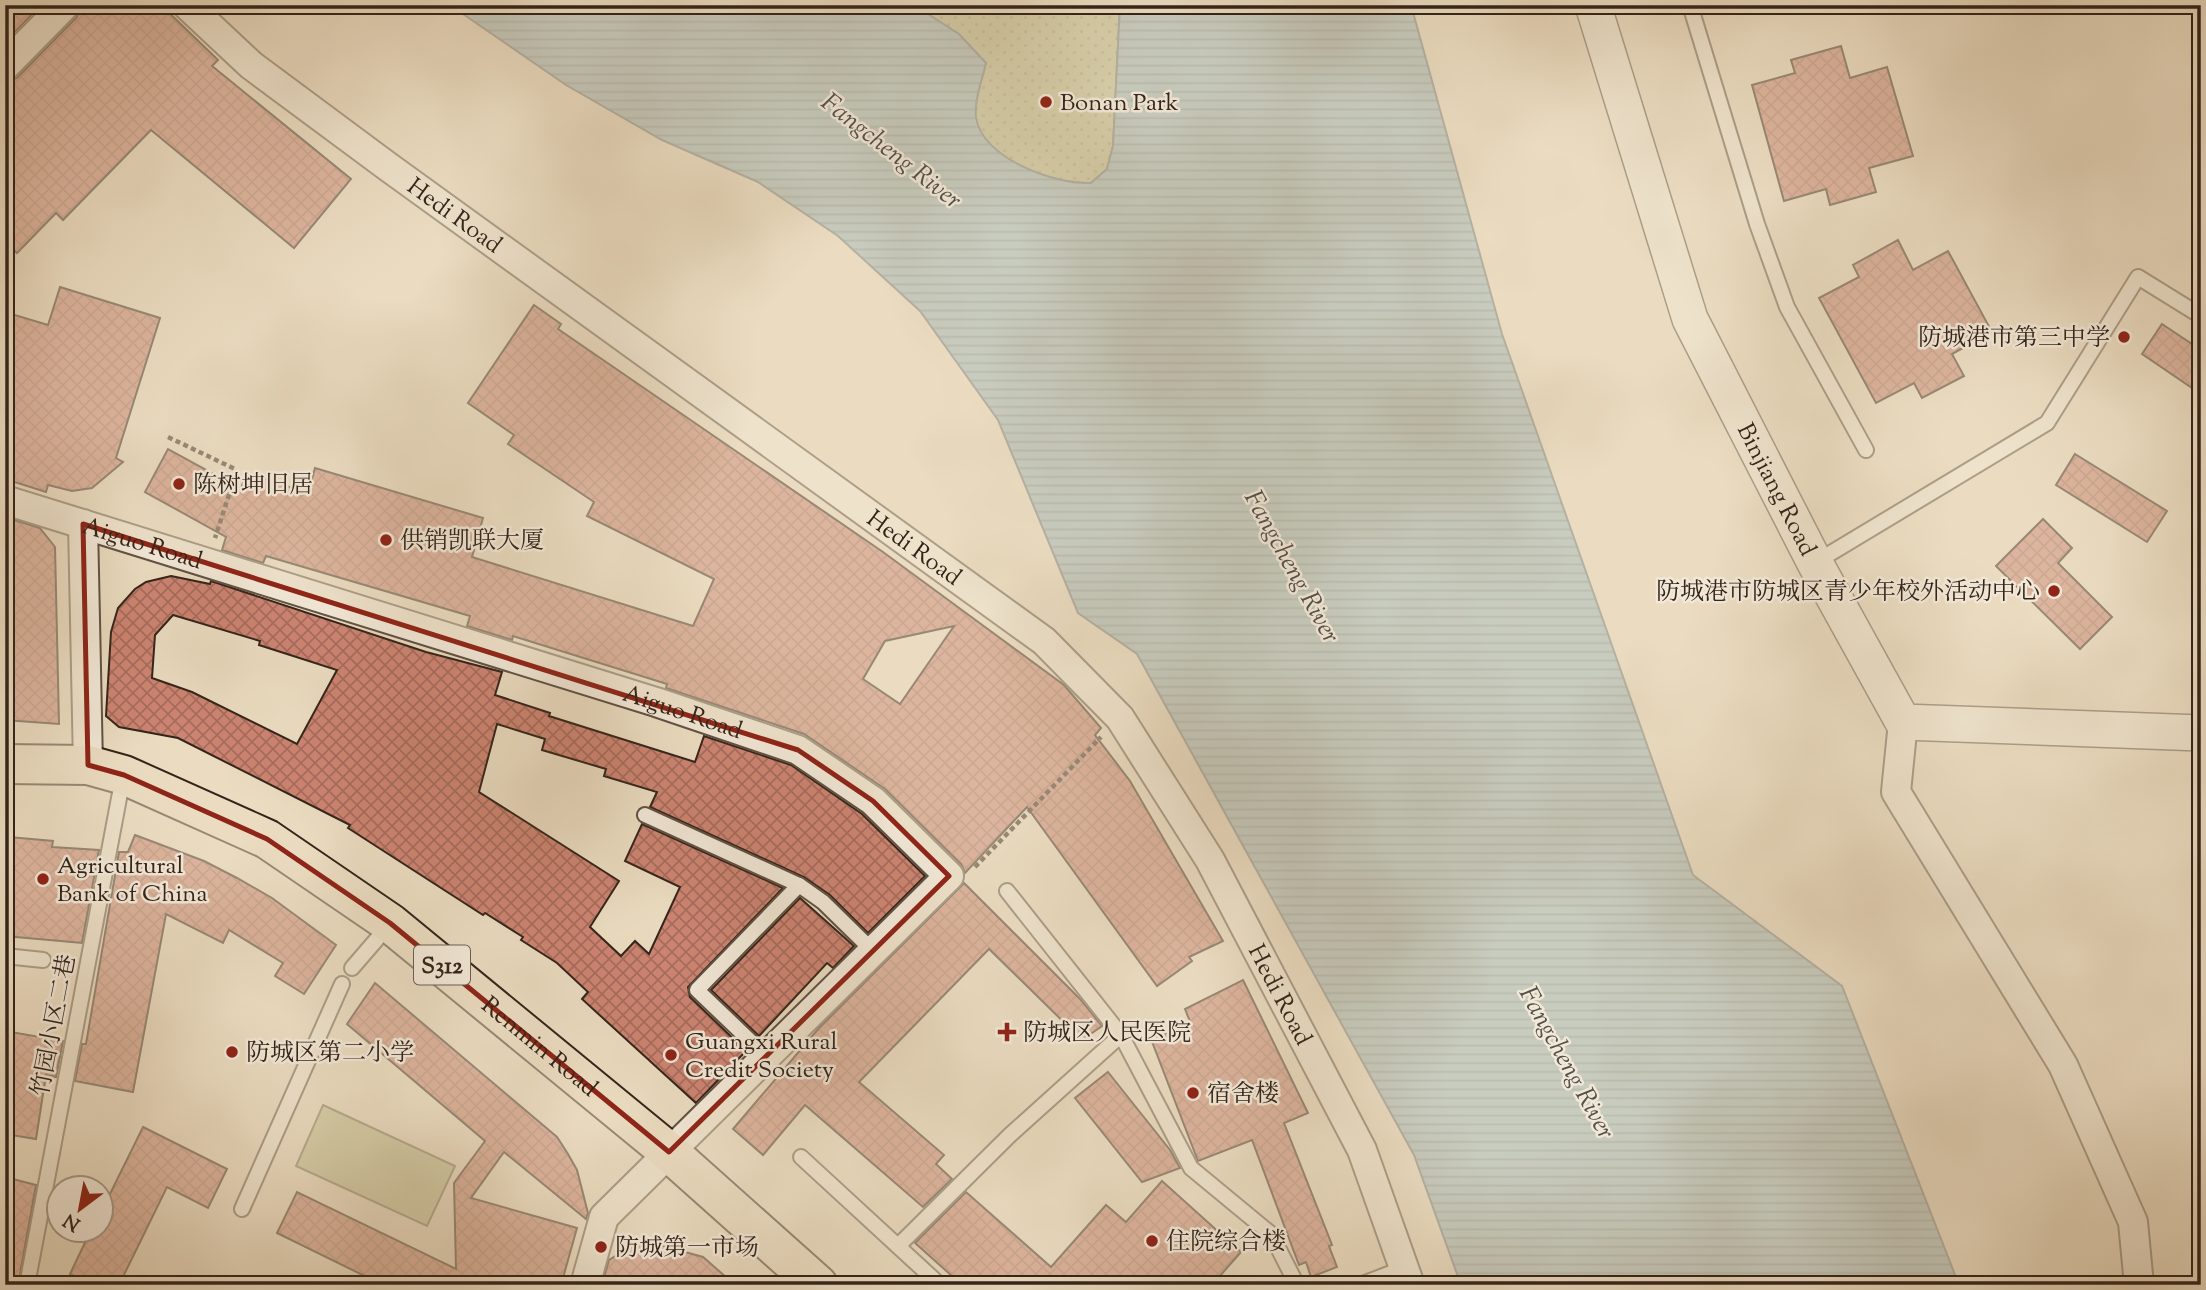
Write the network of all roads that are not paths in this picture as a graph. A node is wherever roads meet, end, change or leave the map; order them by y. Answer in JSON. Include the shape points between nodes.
{"nodes":[{"id":1,"x":65,"y":5,"type":"edge"},
{"id":2,"x":187,"y":5,"type":"edge"},
{"id":3,"x":1593,"y":5,"type":"edge"},
{"id":4,"x":1690,"y":5,"type":"edge"},
{"id":5,"x":5,"y":66,"type":"edge"},
{"id":6,"x":2201,"y":316,"type":"edge"},
{"id":7,"x":1866,"y":450,"type":"dead end"},
{"id":8,"x":5,"y":500,"type":"edge"},
{"id":9,"x":83,"y":524,"type":"junction"},
{"id":10,"x":1815,"y":563,"type":"junction"},
{"id":11,"x":1903,"y":722,"type":"junction"},
{"id":12,"x":2201,"y":733,"type":"edge"},
{"id":13,"x":5,"y":764,"type":"edge"},
{"id":14,"x":106,"y":770,"type":"junction"},
{"id":15,"x":645,"y":814,"type":"dead end"},
{"id":16,"x":799,"y":885,"type":"junction"},
{"id":17,"x":1007,"y":891,"type":"dead end"},
{"id":18,"x":390,"y":923,"type":"junction"},
{"id":19,"x":873,"y":951,"type":"junction"},
{"id":20,"x":5,"y":956,"type":"edge"},
{"id":21,"x":43,"y":960,"type":"dead end"},
{"id":22,"x":352,"y":968,"type":"dead end"},
{"id":23,"x":342,"y":984,"type":"dead end"},
{"id":24,"x":1121,"y":1035,"type":"junction"},
{"id":25,"x":766,"y":1056,"type":"junction"},
{"id":26,"x":669,"y":1152,"type":"junction"},
{"id":27,"x":801,"y":1157,"type":"dead end"},
{"id":28,"x":242,"y":1209,"type":"dead end"},
{"id":29,"x":898,"y":1246,"type":"junction"},
{"id":30,"x":1407,"y":1276,"type":"edge"},
{"id":31,"x":27,"y":1285,"type":"edge"},
{"id":32,"x":585,"y":1285,"type":"edge"},
{"id":33,"x":818,"y":1285,"type":"edge"},
{"id":34,"x":940,"y":1285,"type":"edge"},
{"id":35,"x":1297,"y":1285,"type":"edge"},
{"id":36,"x":1360,"y":1285,"type":"edge"},
{"id":37,"x":2139,"y":1285,"type":"edge"}],
"edges":[{"from":1,"to":5,"type":"street"},
{"from":2,"to":30,"type":"street","name":"Hedi Road","via":[[251,65],[387,166],[1044,641],[1120,718],[1210,860],[1362,1150]]},
{"from":3,"to":10,"type":"street","name":"Binjiang Road","via":[[1690,319]]},
{"from":4,"to":7,"type":"lane","via":[[1787,307]]},
{"from":6,"to":10,"type":"lane","via":[[2138,277],[2047,423]]},
{"from":8,"to":9,"type":"street","name":"Aiguo Road"},
{"from":9,"to":14,"type":"street"},
{"from":9,"to":19,"type":"street","name":"Aiguo Road","via":[[798,750],[873,801],[949,876]]},
{"from":10,"to":11,"type":"street","name":"Binjiang Road"},
{"from":11,"to":12,"type":"street"},
{"from":11,"to":37,"type":"street","via":[[1896,792],[2063,1065],[2133,1222]]},
{"from":13,"to":14,"type":"main road","name":"Renmin Road","number":"S312"},
{"from":14,"to":18,"type":"main road","name":"Renmin Road","number":"S312","via":[[267,839]]},
{"from":14,"to":31,"type":"lane","name":"竹园小区二巷"},
{"from":15,"to":16,"type":"lane"},
{"from":16,"to":19,"type":"lane"},
{"from":16,"to":25,"type":"lane","via":[[697,990]]},
{"from":17,"to":24,"type":"lane"},
{"from":18,"to":22,"type":"lane"},
{"from":18,"to":26,"type":"main road","name":"Renmin Road","number":"S312"},
{"from":19,"to":25,"type":"street"},
{"from":20,"to":21,"type":"lane"},
{"from":23,"to":28,"type":"lane"},
{"from":24,"to":29,"type":"lane","via":[[1010,1135]]},
{"from":24,"to":35,"type":"lane","via":[[1191,1168],[1271,1234]]},
{"from":25,"to":26,"type":"street"},
{"from":26,"to":32,"type":"street","via":[[604,1217]]},
{"from":26,"to":33,"type":"main road","name":"Renmin Road","number":"S312"},
{"from":27,"to":29,"type":"lane"},
{"from":29,"to":34,"type":"lane"},
{"from":30,"to":36,"type":"lane"}]}
